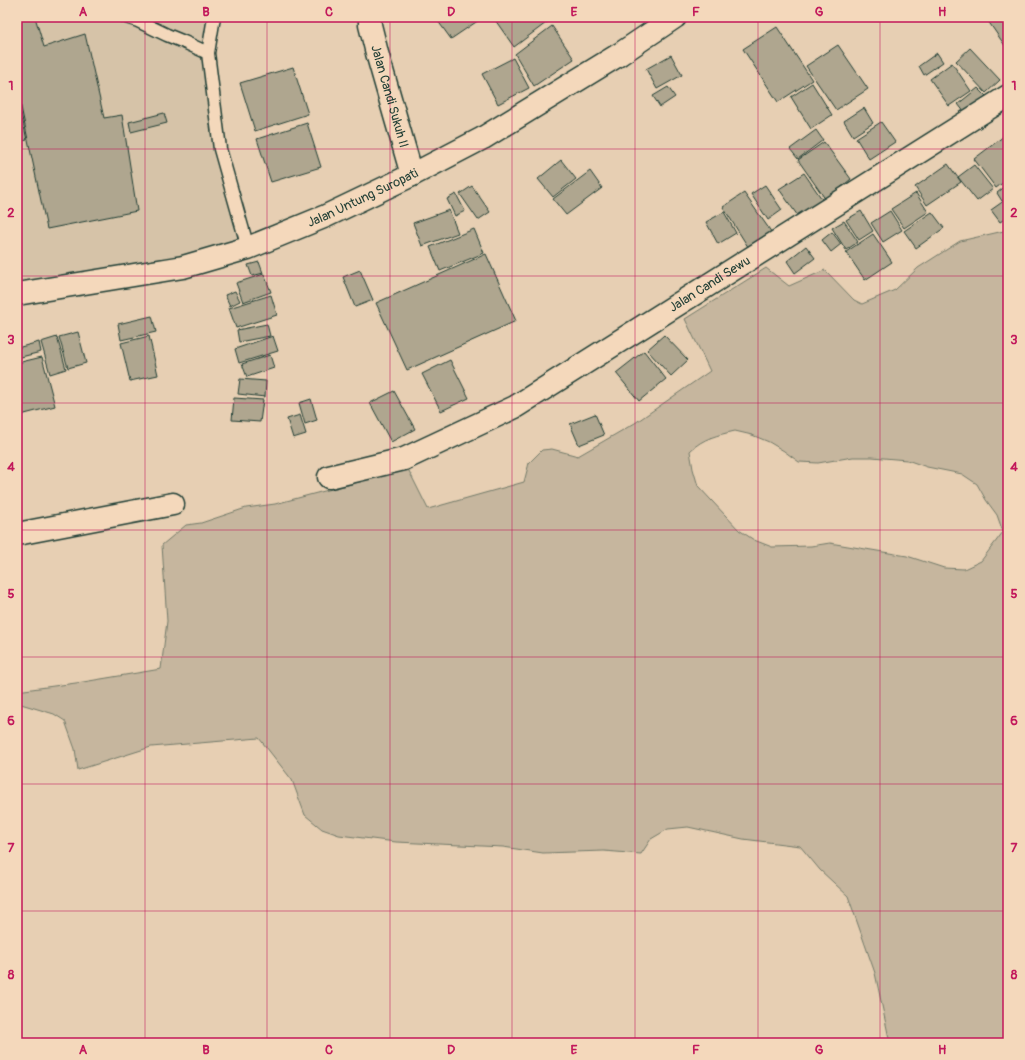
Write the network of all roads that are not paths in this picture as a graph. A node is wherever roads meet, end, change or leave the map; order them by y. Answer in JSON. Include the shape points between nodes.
{"nodes":[{"id":1,"x":126,"y":17,"type":"edge"},
{"id":2,"x":214,"y":17,"type":"edge"},
{"id":3,"x":370,"y":17,"type":"edge"},
{"id":4,"x":675,"y":17,"type":"edge"},
{"id":5,"x":208,"y":53,"type":"junction"},
{"id":6,"x":1008,"y":96,"type":"edge"},
{"id":7,"x":412,"y":175,"type":"junction"},
{"id":8,"x":248,"y":248,"type":"junction"},
{"id":9,"x":17,"y":294,"type":"edge"},
{"id":10,"x":329,"y":477,"type":"dead end"},
{"id":11,"x":173,"y":504,"type":"dead end"},
{"id":12,"x":17,"y":534,"type":"edge"}],
"edges":[{"from":1,"to":5,"type":"lane"},
{"from":2,"to":5,"type":"lane"},
{"from":3,"to":7,"type":"street","name":"Jalan Candi Sukuh II","via":[[377,53]]},
{"from":4,"to":7,"type":"street","name":"Jalan Untung Suropati","via":[[484,138]]},
{"from":5,"to":8,"type":"lane","via":[[220,149]]},
{"from":6,"to":10,"type":"street","name":"Jalan Candi Sewu","via":[[515,407],[404,459]]},
{"from":7,"to":8,"type":"street","name":"Jalan Untung Suropati","via":[[326,216]]},
{"from":8,"to":9,"type":"street","name":"Jalan Untung Suropati","via":[[183,267]]},
{"from":11,"to":12,"type":"street"}]}
